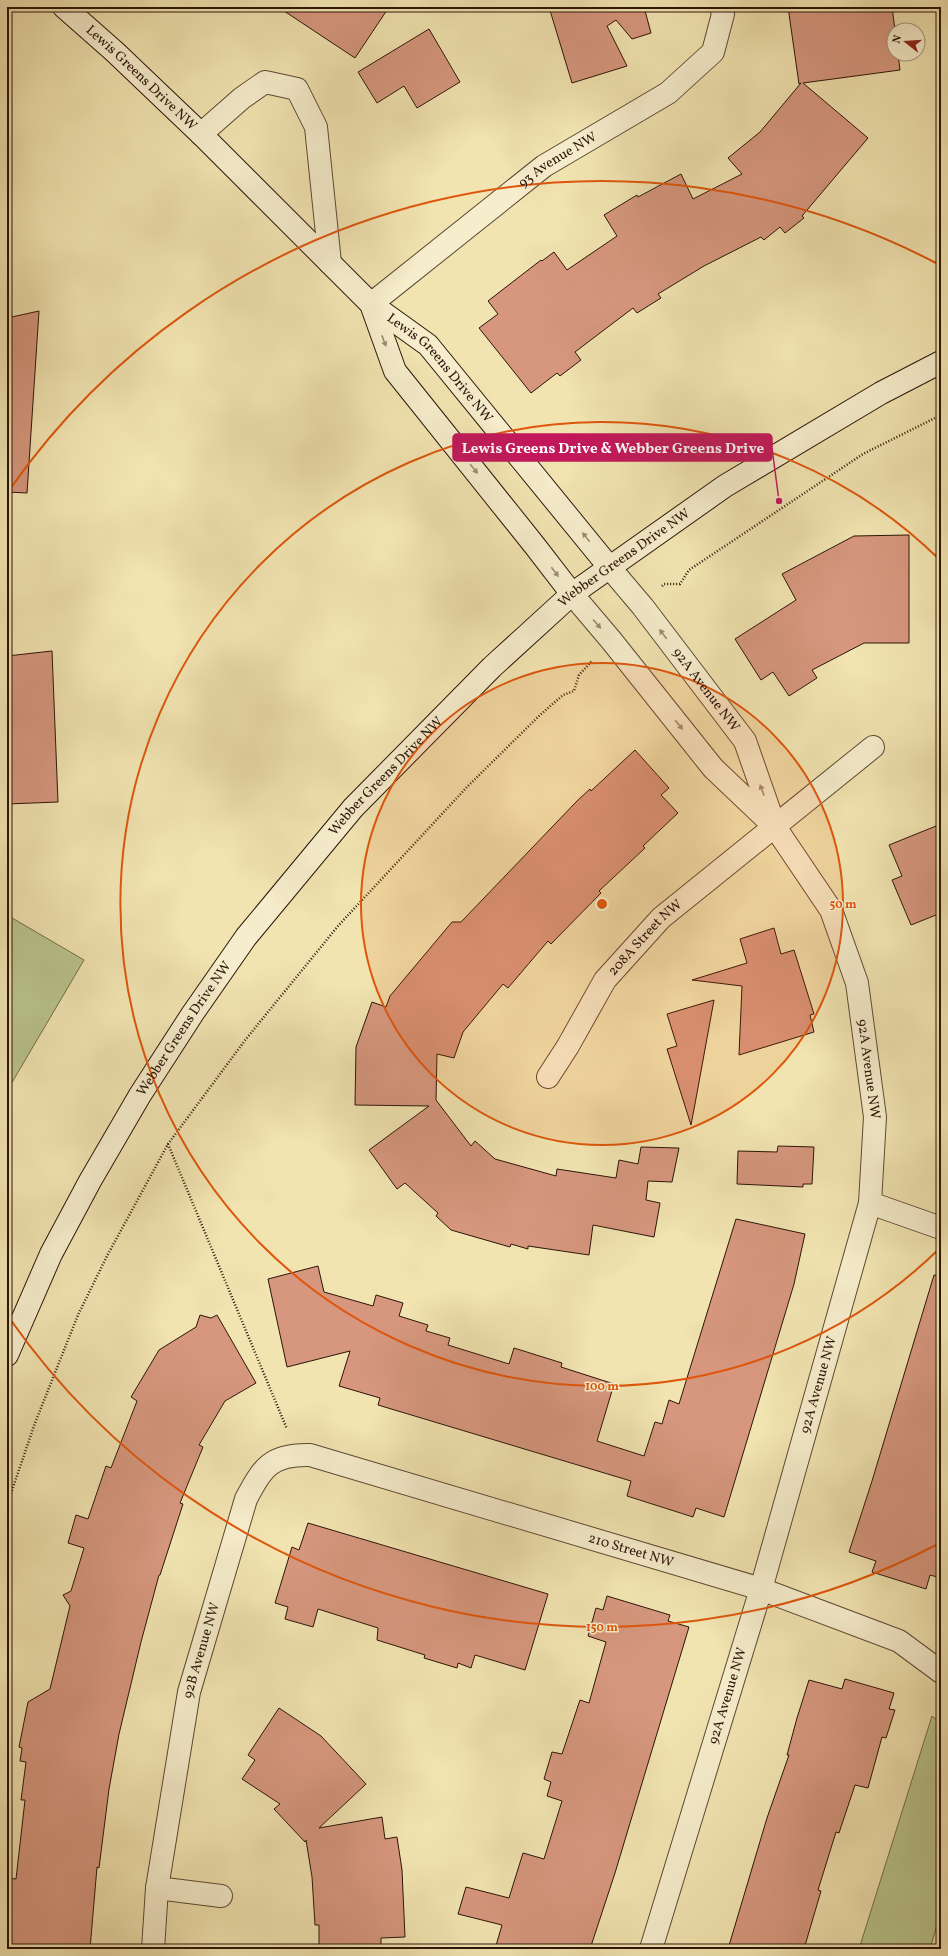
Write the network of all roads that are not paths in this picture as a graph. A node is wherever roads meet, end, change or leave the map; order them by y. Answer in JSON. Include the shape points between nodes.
{"nodes":[{"id":1,"x":64,"y":7,"type":"edge"},
{"id":2,"x":721,"y":7,"type":"edge"},
{"id":3,"x":201,"y":134,"type":"junction"},
{"id":4,"x":330,"y":264,"type":"junction"},
{"id":5,"x":371,"y":304,"type":"junction"},
{"id":6,"x":941,"y":362,"type":"edge"},
{"id":7,"x":610,"y":568,"type":"junction"},
{"id":8,"x":572,"y":594,"type":"junction"},
{"id":9,"x":873,"y":747,"type":"dead end"},
{"id":10,"x":775,"y":827,"type":"junction"},
{"id":11,"x":548,"y":1077,"type":"dead end"},
{"id":12,"x":870,"y":1204,"type":"junction"},
{"id":13,"x":941,"y":1228,"type":"edge"},
{"id":14,"x":7,"y":1355,"type":"edge"},
{"id":15,"x":304,"y":1455,"type":"joint"},
{"id":16,"x":761,"y":1589,"type":"junction"},
{"id":17,"x":941,"y":1672,"type":"edge"},
{"id":18,"x":157,"y":1888,"type":"junction"},
{"id":19,"x":221,"y":1896,"type":"dead end"},
{"id":20,"x":153,"y":1949,"type":"edge"},
{"id":21,"x":651,"y":1949,"type":"edge"}],
"edges":[{"from":1,"to":3,"type":"street","name":"Lewis Greens Drive NW"},
{"from":2,"to":5,"type":"street","name":"93 Avenue NW","via":[[723,14],[713,52],[668,93],[544,166]]},
{"from":3,"to":4,"type":"street","name":"Lewis Greens Drive NW"},
{"from":3,"to":4,"type":"street","name":"Lewis Greens Drive NW","via":[[242,98],[265,82],[298,89],[316,127]]},
{"from":4,"to":5,"type":"street","name":"Lewis Greens Drive NW"},
{"from":7,"to":5,"type":"street","name":"Lewis Greens Drive NW","one_way":true,"via":[[428,345]]},
{"from":5,"to":8,"type":"street","name":"Lewis Greens Drive NW","one_way":true,"via":[[395,371]]},
{"from":6,"to":7,"type":"street","name":"Webber Greens Drive NW","via":[[882,393],[725,486]]},
{"from":7,"to":8,"type":"street","name":"Webber Greens Drive NW"},
{"from":10,"to":7,"type":"street","name":"92A Avenue NW","one_way":true,"via":[[745,741],[643,607]]},
{"from":8,"to":10,"type":"street","name":"92A Avenue NW","one_way":true,"via":[[713,768]]},
{"from":8,"to":14,"type":"street","name":"Webber Greens Drive NW","via":[[492,667],[353,808],[246,937],[148,1083],[90,1181],[51,1254]]},
{"from":9,"to":10,"type":"street"},
{"from":10,"to":11,"type":"street","name":"208A Street NW","via":[[661,918],[605,980]]},
{"from":10,"to":12,"type":"street","name":"92A Avenue NW","via":[[831,910],[857,983],[876,1117]]},
{"from":12,"to":13,"type":"street"},
{"from":12,"to":16,"type":"street","name":"92A Avenue NW"},
{"from":15,"to":16,"type":"street","name":"210 Street NW"},
{"from":15,"to":18,"type":"street","name":"92B Avenue NW","via":[[279,1458],[259,1474],[246,1499],[189,1692]]},
{"from":16,"to":17,"type":"street","name":"210 Street NW","via":[[900,1641]]},
{"from":16,"to":21,"type":"street","name":"92A Avenue NW"},
{"from":18,"to":19,"type":"street"},
{"from":18,"to":20,"type":"street","name":"92B Avenue NW"}]}
